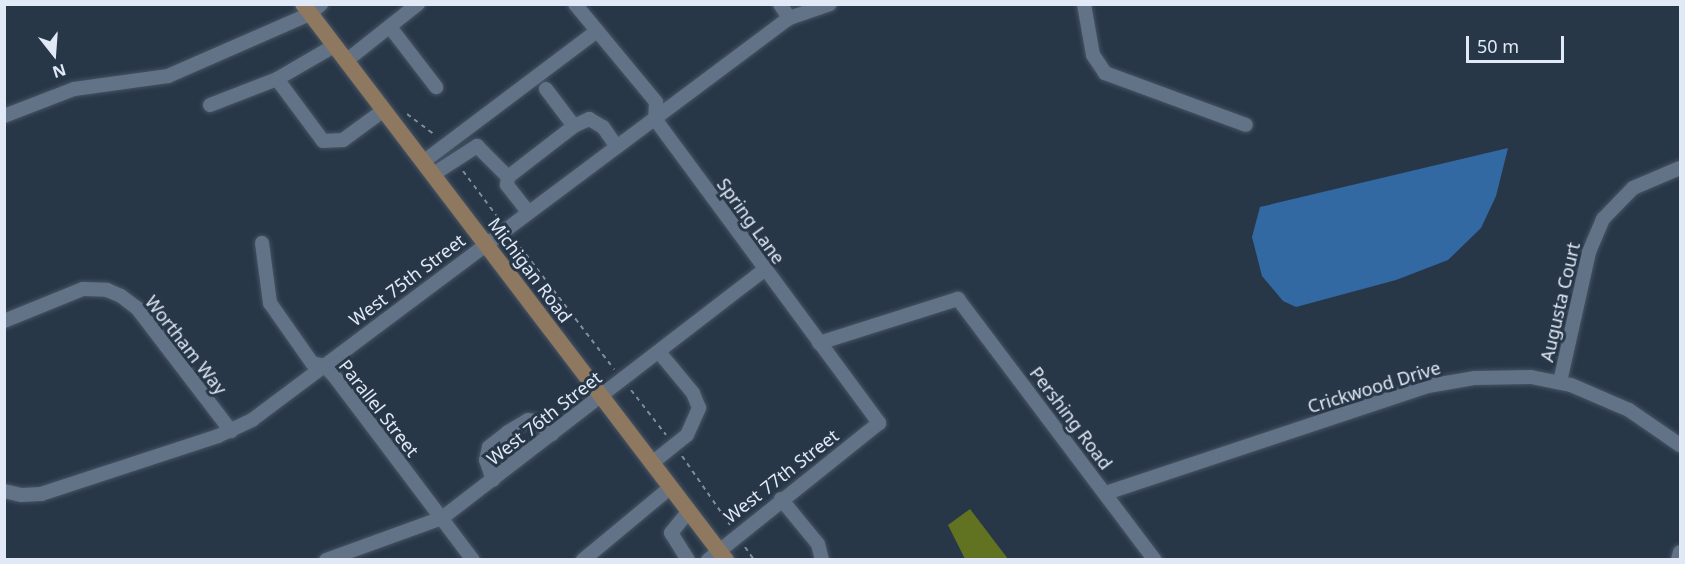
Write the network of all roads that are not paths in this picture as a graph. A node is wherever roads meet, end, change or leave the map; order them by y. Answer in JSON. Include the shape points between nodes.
{"nodes":[{"id":1,"x":418,"y":4,"type":"edge"},
{"id":2,"x":575,"y":4,"type":"edge"},
{"id":3,"x":780,"y":4,"type":"edge"},
{"id":4,"x":830,"y":4,"type":"edge"},
{"id":5,"x":1084,"y":4,"type":"edge"},
{"id":6,"x":312,"y":8,"type":"edge"},
{"id":7,"x":789,"y":18,"type":"junction"},
{"id":8,"x":390,"y":27,"type":"junction"},
{"id":9,"x":600,"y":35,"type":"junction"},
{"id":10,"x":334,"y":46,"type":"junction"},
{"id":11,"x":346,"y":61,"type":"junction"},
{"id":12,"x":277,"y":79,"type":"junction"},
{"id":13,"x":436,"y":87,"type":"dead end"},
{"id":14,"x":546,"y":89,"type":"dead end"},
{"id":15,"x":210,"y":105,"type":"dead end"},
{"id":16,"x":384,"y":110,"type":"junction"},
{"id":17,"x":4,"y":116,"type":"edge"},
{"id":18,"x":655,"y":119,"type":"junction"},
{"id":19,"x":1246,"y":125,"type":"dead end"},
{"id":20,"x":574,"y":126,"type":"junction"},
{"id":21,"x":617,"y":147,"type":"junction"},
{"id":22,"x":428,"y":168,"type":"junction"},
{"id":23,"x":1680,"y":168,"type":"edge"},
{"id":24,"x":507,"y":177,"type":"junction"},
{"id":25,"x":528,"y":212,"type":"junction"},
{"id":26,"x":262,"y":243,"type":"dead end"},
{"id":27,"x":485,"y":244,"type":"junction"},
{"id":28,"x":764,"y":270,"type":"junction"},
{"id":29,"x":4,"y":321,"type":"edge"},
{"id":30,"x":819,"y":343,"type":"junction"},
{"id":31,"x":659,"y":352,"type":"junction"},
{"id":32,"x":325,"y":366,"type":"junction"},
{"id":33,"x":1560,"y":382,"type":"junction"},
{"id":34,"x":602,"y":396,"type":"junction"},
{"id":35,"x":879,"y":423,"type":"joint"},
{"id":36,"x":231,"y":431,"type":"junction"},
{"id":37,"x":552,"y":434,"type":"junction"},
{"id":38,"x":1680,"y":445,"type":"edge"},
{"id":39,"x":652,"y":463,"type":"junction"},
{"id":40,"x":493,"y":480,"type":"junction"},
{"id":41,"x":671,"y":487,"type":"junction"},
{"id":42,"x":4,"y":491,"type":"edge"},
{"id":43,"x":1106,"y":493,"type":"junction"},
{"id":44,"x":781,"y":499,"type":"junction"},
{"id":45,"x":689,"y":511,"type":"junction"},
{"id":46,"x":442,"y":518,"type":"junction"},
{"id":47,"x":1680,"y":552,"type":"edge"},
{"id":48,"x":717,"y":556,"type":"edge"},
{"id":49,"x":326,"y":560,"type":"edge"},
{"id":50,"x":473,"y":560,"type":"edge"},
{"id":51,"x":583,"y":560,"type":"edge"},
{"id":52,"x":688,"y":560,"type":"edge"},
{"id":53,"x":822,"y":560,"type":"edge"},
{"id":54,"x":1155,"y":560,"type":"edge"},
{"id":55,"x":1678,"y":560,"type":"edge"}],
"edges":[{"from":1,"to":8,"type":"street"},
{"from":2,"to":9,"type":"street","name":"Spring Lane"},
{"from":3,"to":7,"type":"street"},
{"from":4,"to":7,"type":"street","name":"West 75th Street"},
{"from":5,"to":19,"type":"street","via":[[1093,55],[1105,73]]},
{"from":6,"to":10,"type":"main road","name":"Michigan Road"},
{"from":6,"to":17,"type":"street","via":[[168,76],[74,89]]},
{"from":7,"to":18,"type":"street","name":"West 75th Street"},
{"from":8,"to":11,"type":"street"},
{"from":8,"to":13,"type":"street"},
{"from":9,"to":18,"type":"street","name":"Spring Lane","via":[[656,102]]},
{"from":9,"to":22,"type":"street","via":[[444,146]]},
{"from":10,"to":11,"type":"main road","name":"Michigan Road"},
{"from":10,"to":12,"type":"street"},
{"from":11,"to":16,"type":"main road","name":"Michigan Road"},
{"from":12,"to":15,"type":"street"},
{"from":12,"to":16,"type":"street","via":[[324,141],[343,140]]},
{"from":14,"to":20,"type":"street"},
{"from":16,"to":22,"type":"main road","name":"Michigan Road"},
{"from":18,"to":21,"type":"street","name":"West 75th Street"},
{"from":18,"to":28,"type":"street","name":"Spring Lane"},
{"from":20,"to":21,"type":"street","via":[[590,119]]},
{"from":20,"to":24,"type":"street"},
{"from":21,"to":25,"type":"street","name":"West 75th Street"},
{"from":22,"to":24,"type":"street","via":[[477,146]]},
{"from":22,"to":27,"type":"main road","name":"Michigan Road"},
{"from":23,"to":33,"type":"street","name":"Augusta Court","via":[[1633,188],[1603,219],[1589,252]]},
{"from":24,"to":25,"type":"street","via":[[507,185]]},
{"from":25,"to":27,"type":"street","name":"West 75th Street"},
{"from":26,"to":32,"type":"street","name":"Parallel Street","via":[[270,303],[312,363]]},
{"from":27,"to":32,"type":"street","name":"West 75th Street"},
{"from":27,"to":34,"type":"main road","name":"Michigan Road"},
{"from":28,"to":30,"type":"street","name":"Spring Lane"},
{"from":28,"to":31,"type":"street","name":"West 76th Street"},
{"from":29,"to":36,"type":"street","name":"Wortham Way","via":[[83,289],[107,290],[121,296],[137,308]]},
{"from":30,"to":35,"type":"street","name":"Spring Lane"},
{"from":30,"to":43,"type":"street","name":"Pershing Road","via":[[958,299]]},
{"from":31,"to":34,"type":"street","name":"West 76th Street"},
{"from":31,"to":39,"type":"street","via":[[693,393],[699,408],[691,430]]},
{"from":32,"to":36,"type":"street","name":"West 75th Street","via":[[261,414]]},
{"from":32,"to":46,"type":"street","name":"Parallel Street"},
{"from":33,"to":38,"type":"street","name":"Crickwood Drive","via":[[1629,410]]},
{"from":33,"to":43,"type":"street","name":"Crickwood Drive","via":[[1492,377],[1428,386]]},
{"from":34,"to":37,"type":"street","name":"West 76th Street"},
{"from":34,"to":39,"type":"main road","name":"Michigan Road"},
{"from":35,"to":44,"type":"street","name":"West 77th Street"},
{"from":36,"to":42,"type":"street","name":"West 75th Street","via":[[41,494]]},
{"from":37,"to":40,"type":"street","name":"West 76th Street"},
{"from":37,"to":40,"type":"street","via":[[528,420],[508,432],[489,447],[486,460]]},
{"from":39,"to":41,"type":"main road","name":"Michigan Road"},
{"from":40,"to":46,"type":"street","name":"West 76th Street"},
{"from":41,"to":45,"type":"main road","name":"Michigan Road"},
{"from":41,"to":51,"type":"street"},
{"from":43,"to":54,"type":"street","name":"Pershing Road"},
{"from":44,"to":48,"type":"street","name":"West 77th Street","via":[[736,534]]},
{"from":44,"to":53,"type":"street","via":[[818,543]]},
{"from":45,"to":48,"type":"main road","name":"Michigan Road"},
{"from":45,"to":52,"type":"street","via":[[671,533]]},
{"from":46,"to":49,"type":"street","name":"West 76th Street"},
{"from":46,"to":50,"type":"street","name":"Parallel Street"},
{"from":47,"to":55,"type":"street"}]}
